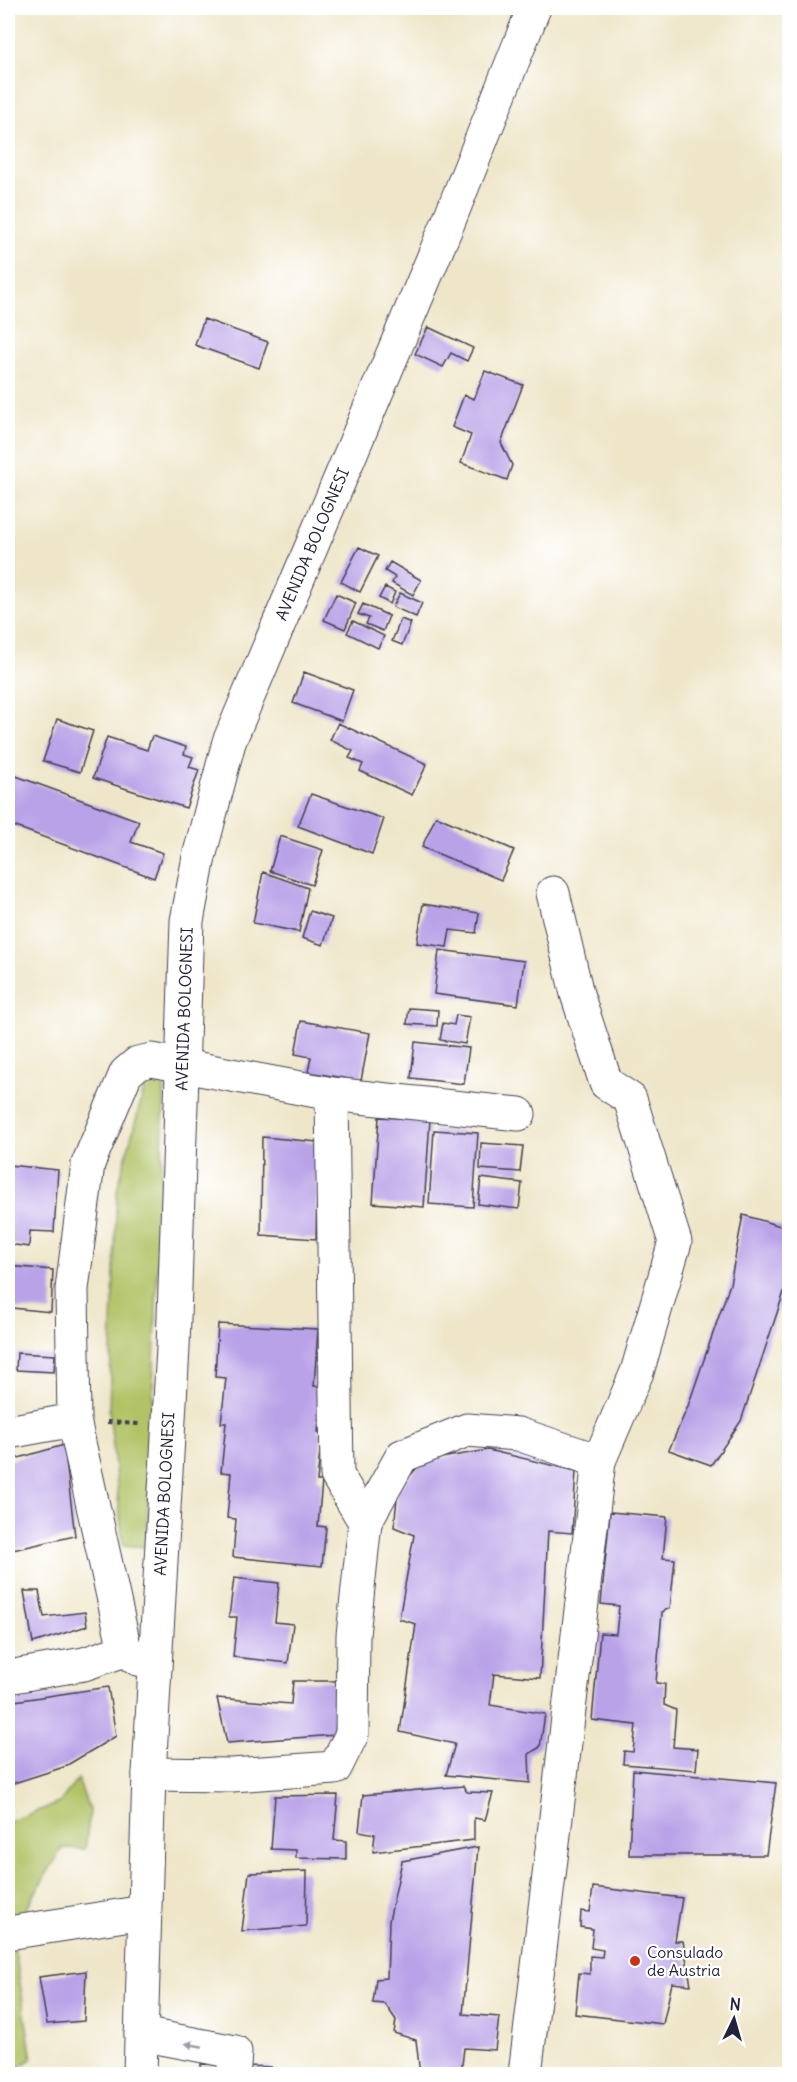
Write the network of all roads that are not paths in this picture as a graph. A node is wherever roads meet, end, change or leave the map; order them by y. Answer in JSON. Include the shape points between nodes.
{"nodes":[{"id":1,"x":534,"y":8,"type":"edge"},
{"id":2,"x":553,"y":893,"type":"dead end"},
{"id":3,"x":182,"y":1066,"type":"junction"},
{"id":4,"x":332,"y":1094,"type":"junction"},
{"id":5,"x":519,"y":1114,"type":"dead end"},
{"id":6,"x":74,"y":1420,"type":"junction"},
{"id":7,"x":8,"y":1432,"type":"edge"},
{"id":8,"x":599,"y":1461,"type":"junction"},
{"id":9,"x":365,"y":1522,"type":"junction"},
{"id":10,"x":140,"y":1656,"type":"junction"},
{"id":11,"x":8,"y":1677,"type":"edge"},
{"id":12,"x":149,"y":1774,"type":"junction"},
{"id":13,"x":144,"y":1912,"type":"junction"},
{"id":14,"x":8,"y":1934,"type":"edge"},
{"id":15,"x":141,"y":2034,"type":"junction"},
{"id":16,"x":234,"y":2066,"type":"dead end"},
{"id":17,"x":140,"y":2074,"type":"edge"},
{"id":18,"x":525,"y":2074,"type":"edge"}],
"edges":[{"from":1,"to":3,"type":"street","name":"AVENIDA BOLOGNESI","via":[[448,223],[229,742],[187,921]]},
{"from":2,"to":8,"type":"street","via":[[577,994],[606,1083],[630,1099],[675,1242],[637,1372]]},
{"from":3,"to":4,"type":"street"},
{"from":3,"to":6,"type":"street","via":[[152,1060],[138,1063],[126,1073],[88,1164],[72,1289]]},
{"from":3,"to":10,"type":"street","name":"AVENIDA BOLOGNESI","via":[[168,1426]]},
{"from":4,"to":5,"type":"street"},
{"from":4,"to":9,"type":"street","via":[[337,1475]]},
{"from":6,"to":7,"type":"street"},
{"from":6,"to":10,"type":"street"},
{"from":8,"to":9,"type":"street","via":[[518,1434],[467,1430],[402,1456]]},
{"from":8,"to":18,"type":"street"},
{"from":9,"to":12,"type":"street","via":[[353,1635],[352,1734],[335,1768],[232,1775]]},
{"from":10,"to":11,"type":"street"},
{"from":10,"to":12,"type":"street","name":"AVENIDA BOLOGNESI"},
{"from":12,"to":13,"type":"street","name":"AVENIDA BOLOGNESI"},
{"from":13,"to":14,"type":"street"},
{"from":13,"to":15,"type":"street","name":"AVENIDA BOLOGNESI"},
{"from":16,"to":15,"type":"street","one_way":true,"via":[[235,2052]]},
{"from":15,"to":17,"type":"street","name":"AVENIDA BOLOGNESI"}]}
